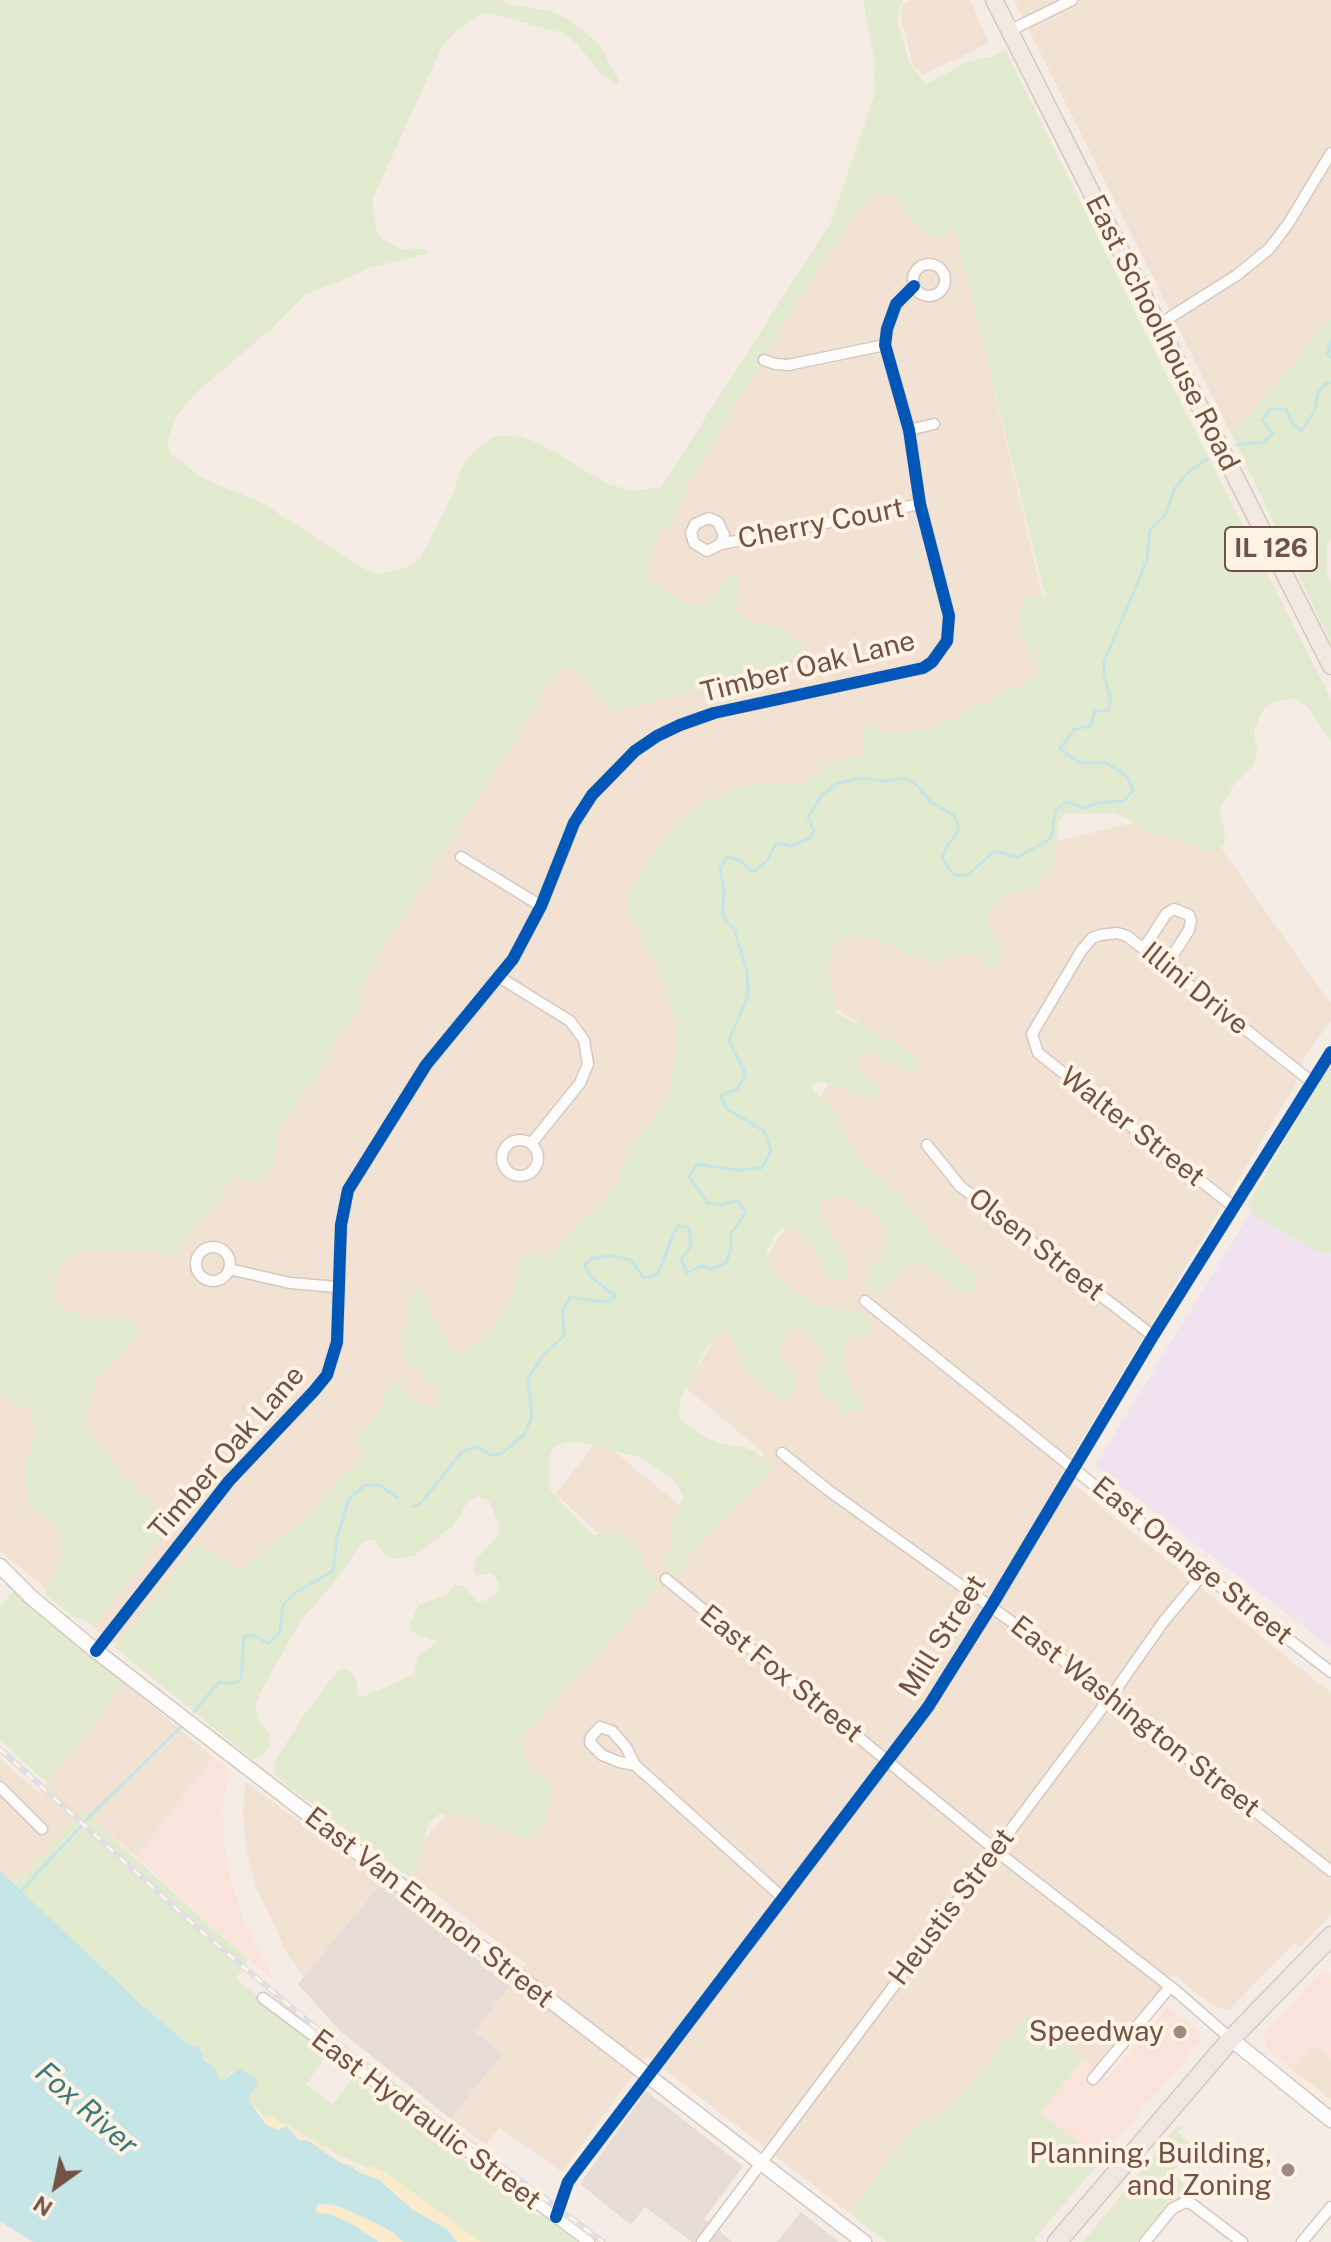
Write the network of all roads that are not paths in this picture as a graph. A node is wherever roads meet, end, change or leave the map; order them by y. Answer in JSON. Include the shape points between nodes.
{"nodes":[{"id":1,"x":994,"y":0,"type":"edge"},
{"id":2,"x":1072,"y":0,"type":"edge"},
{"id":3,"x":1009,"y":31,"type":"junction"},
{"id":4,"x":1331,"y":153,"type":"edge"},
{"id":5,"x":914,"y":286,"type":"dead end"},
{"id":6,"x":1158,"y":325,"type":"junction"},
{"id":7,"x":885,"y":345,"type":"junction"},
{"id":8,"x":764,"y":360,"type":"dead end"},
{"id":9,"x":934,"y":424,"type":"dead end"},
{"id":10,"x":909,"y":430,"type":"junction"},
{"id":11,"x":920,"y":504,"type":"junction"},
{"id":12,"x":721,"y":544,"type":"dead end"},
{"id":13,"x":1331,"y":666,"type":"edge"},
{"id":14,"x":461,"y":857,"type":"dead end"},
{"id":15,"x":541,"y":906,"type":"junction"},
{"id":16,"x":1144,"y":948,"type":"junction"},
{"id":17,"x":1166,"y":966,"type":"junction"},
{"id":18,"x":499,"y":977,"type":"junction"},
{"id":19,"x":1034,"y":1044,"type":"joint"},
{"id":20,"x":1331,"y":1052,"type":"edge"},
{"id":21,"x":1312,"y":1082,"type":"junction"},
{"id":22,"x":531,"y":1144,"type":"dead end"},
{"id":23,"x":927,"y":1145,"type":"dead end"},
{"id":24,"x":1234,"y":1207,"type":"junction"},
{"id":25,"x":229,"y":1269,"type":"dead end"},
{"id":26,"x":337,"y":1287,"type":"junction"},
{"id":27,"x":865,"y":1301,"type":"dead end"},
{"id":28,"x":1153,"y":1336,"type":"junction"},
{"id":29,"x":782,"y":1453,"type":"dead end"},
{"id":30,"x":1074,"y":1467,"type":"junction"},
{"id":31,"x":0,"y":1566,"type":"edge"},
{"id":32,"x":1204,"y":1573,"type":"junction"},
{"id":33,"x":666,"y":1579,"type":"dead end"},
{"id":34,"x":992,"y":1605,"type":"junction"},
{"id":35,"x":96,"y":1651,"type":"junction"},
{"id":36,"x":1331,"y":1672,"type":"edge"},
{"id":37,"x":1110,"y":1698,"type":"junction"},
{"id":38,"x":888,"y":1760,"type":"junction"},
{"id":39,"x":635,"y":1765,"type":"dead end"},
{"id":40,"x":0,"y":1787,"type":"edge"},
{"id":41,"x":42,"y":1829,"type":"dead end"},
{"id":42,"x":995,"y":1850,"type":"junction"},
{"id":43,"x":1331,"y":1871,"type":"edge"},
{"id":44,"x":783,"y":1898,"type":"junction"},
{"id":45,"x":1331,"y":1936,"type":"edge"},
{"id":46,"x":1170,"y":1987,"type":"junction"},
{"id":47,"x":263,"y":1998,"type":"dead end"},
{"id":48,"x":1231,"y":2039,"type":"junction"},
{"id":49,"x":646,"y":2075,"type":"junction"},
{"id":50,"x":1093,"y":2079,"type":"dead end"},
{"id":51,"x":1331,"y":2120,"type":"edge"},
{"id":52,"x":761,"y":2163,"type":"junction"},
{"id":53,"x":1331,"y":2207,"type":"edge"},
{"id":54,"x":556,"y":2217,"type":"junction"},
{"id":55,"x":589,"y":2242,"type":"edge"},
{"id":56,"x":702,"y":2242,"type":"edge"},
{"id":57,"x":864,"y":2242,"type":"edge"},
{"id":58,"x":1057,"y":2242,"type":"edge"},
{"id":59,"x":1145,"y":2242,"type":"edge"},
{"id":60,"x":1242,"y":2242,"type":"edge"},
{"id":61,"x":1302,"y":2242,"type":"edge"}],
"edges":[{"from":1,"to":3,"type":"main road","name":"East Schoolhouse Road"},
{"from":2,"to":3,"type":"street"},
{"from":3,"to":6,"type":"main road","name":"East Schoolhouse Road"},
{"from":4,"to":6,"type":"street","via":[[1269,249]]},
{"from":5,"to":7,"type":"street","via":[[896,304]]},
{"from":6,"to":13,"type":"main road","name":"East Schoolhouse Road","number":"IL 126"},
{"from":7,"to":8,"type":"street","via":[[788,365]]},
{"from":7,"to":10,"type":"street","name":"Timber Oak Lane"},
{"from":9,"to":10,"type":"street"},
{"from":10,"to":11,"type":"street","name":"Timber Oak Lane"},
{"from":11,"to":12,"type":"street","name":"Cherry Court"},
{"from":11,"to":15,"type":"street","name":"Timber Oak Lane","via":[[949,616],[947,641],[932,662],[908,672],[714,713],[657,736],[592,795],[574,823]]},
{"from":14,"to":15,"type":"street"},
{"from":15,"to":18,"type":"street","name":"Timber Oak Lane"},
{"from":16,"to":17,"type":"street","name":"Illini Drive"},
{"from":16,"to":17,"type":"street","via":[[1166,914],[1174,909],[1189,915],[1189,930]]},
{"from":16,"to":19,"type":"street","name":"Illini Drive","via":[[1117,933],[1092,938],[1032,1034]]},
{"from":17,"to":21,"type":"street","name":"Illini Drive"},
{"from":18,"to":22,"type":"street","via":[[570,1021],[584,1040],[588,1064],[580,1083]]},
{"from":18,"to":26,"type":"street","name":"Timber Oak Lane","via":[[426,1065],[349,1188]]},
{"from":19,"to":24,"type":"street","name":"Walter Street","via":[[1038,1053]]},
{"from":20,"to":21,"type":"street","name":"Mill Street"},
{"from":21,"to":24,"type":"street","name":"Mill Street"},
{"from":23,"to":28,"type":"street","name":"Olsen Street","via":[[960,1186]]},
{"from":24,"to":28,"type":"street","name":"Mill Street"},
{"from":25,"to":26,"type":"street"},
{"from":26,"to":35,"type":"street","name":"Timber Oak Lane","via":[[337,1342],[327,1375],[229,1481]]},
{"from":27,"to":30,"type":"street","name":"East Orange Street"},
{"from":28,"to":30,"type":"street","name":"Mill Street"},
{"from":29,"to":34,"type":"street","name":"East Washington Street"},
{"from":30,"to":32,"type":"street","name":"East Orange Street"},
{"from":30,"to":34,"type":"street","name":"Mill Street"},
{"from":31,"to":35,"type":"street","name":"East Van Emmon Street"},
{"from":32,"to":36,"type":"street","name":"East Orange Street"},
{"from":32,"to":37,"type":"street","name":"Heustis Street"},
{"from":33,"to":38,"type":"street","name":"East Fox Street"},
{"from":34,"to":37,"type":"street","name":"East Washington Street"},
{"from":34,"to":38,"type":"street","name":"Mill Street"},
{"from":35,"to":49,"type":"street","name":"East Van Emmon Street"},
{"from":37,"to":42,"type":"street","name":"Heustis Street"},
{"from":37,"to":43,"type":"street","name":"East Washington Street"},
{"from":38,"to":42,"type":"street","name":"East Fox Street"},
{"from":38,"to":44,"type":"street","name":"Mill Street"},
{"from":39,"to":44,"type":"street"},
{"from":40,"to":41,"type":"street"},
{"from":42,"to":46,"type":"street","name":"East Fox Street"},
{"from":42,"to":52,"type":"street","name":"Heustis Street"},
{"from":44,"to":49,"type":"street","name":"Mill Street"},
{"from":45,"to":48,"type":"highway"},
{"from":46,"to":48,"type":"street","name":"East Fox Street"},
{"from":46,"to":50,"type":"street"},
{"from":47,"to":54,"type":"street","name":"East Hydraulic Street"},
{"from":48,"to":51,"type":"street"},
{"from":48,"to":58,"type":"highway"},
{"from":49,"to":52,"type":"street","name":"East Van Emmon Street"},
{"from":49,"to":54,"type":"street","name":"Mill Street","via":[[568,2182]]},
{"from":52,"to":56,"type":"street","name":"Heustis Street"},
{"from":52,"to":57,"type":"street","name":"East Van Emmon Street"},
{"from":53,"to":61,"type":"street"},
{"from":54,"to":55,"type":"street","name":"East Hydraulic Street"},
{"from":59,"to":60,"type":"street","via":[[1172,2209],[1185,2202]]}]}
